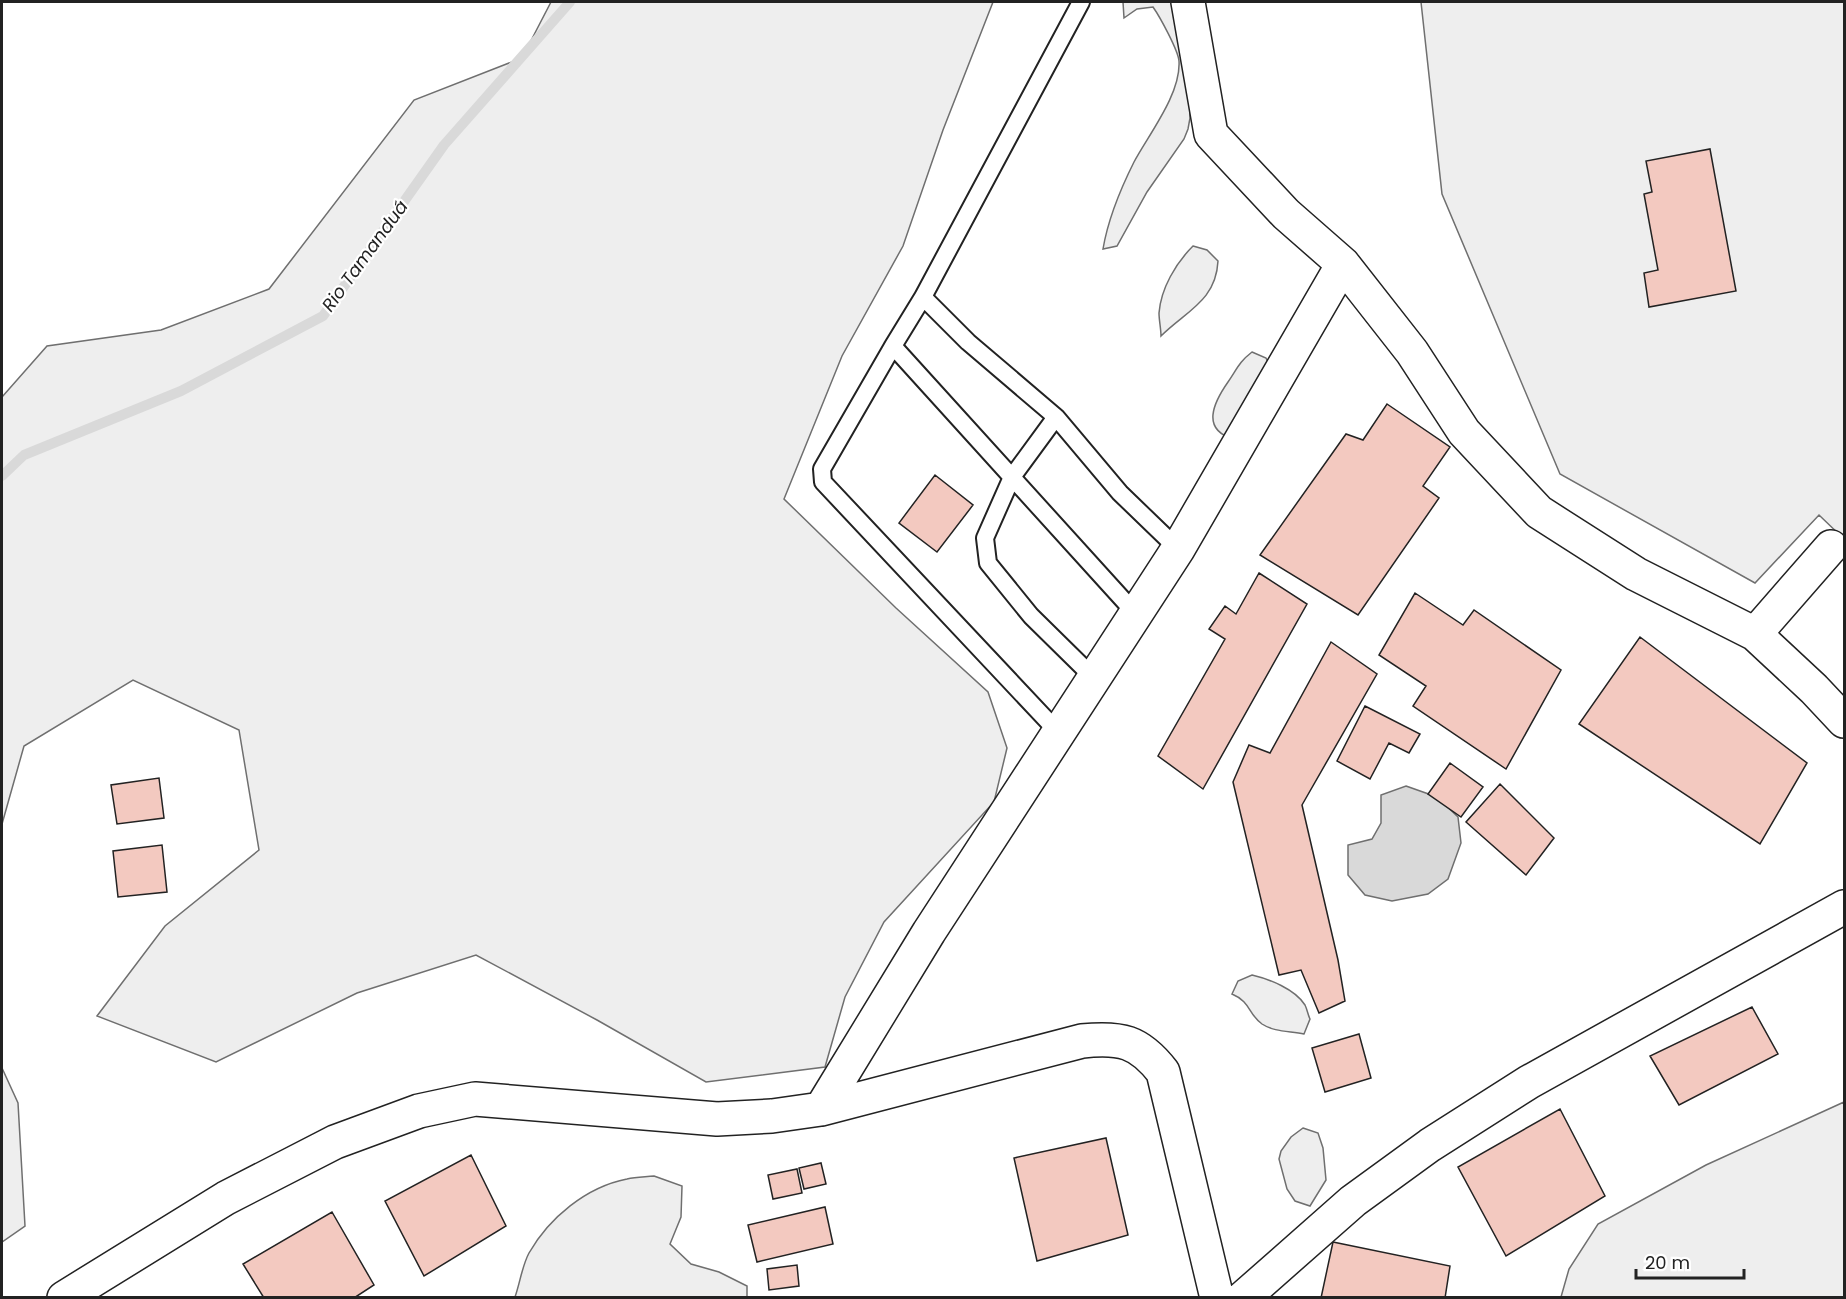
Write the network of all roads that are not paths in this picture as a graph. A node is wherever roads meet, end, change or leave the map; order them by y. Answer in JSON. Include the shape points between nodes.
{"nodes":[{"id":1,"x":1081,"y":2,"type":"edge"},
{"id":2,"x":1188,"y":2,"type":"edge"},
{"id":3,"x":1342,"y":264,"type":"junction"},
{"id":4,"x":923,"y":297,"type":"junction"},
{"id":5,"x":892,"y":346,"type":"junction"},
{"id":6,"x":1056,"y":417,"type":"junction"},
{"id":7,"x":1012,"y":477,"type":"junction"},
{"id":8,"x":1831,"y":548,"type":"dead end"},
{"id":9,"x":1178,"y":549,"type":"junction"},
{"id":10,"x":1136,"y":614,"type":"junction"},
{"id":11,"x":1755,"y":634,"type":"junction"},
{"id":12,"x":1094,"y":678,"type":"junction"},
{"id":13,"x":1845,"y":721,"type":"edge"},
{"id":14,"x":1058,"y":732,"type":"junction"},
{"id":15,"x":1845,"y":907,"type":"edge"},
{"id":16,"x":821,"y":1109,"type":"junction"},
{"id":17,"x":64,"y":1298,"type":"edge"},
{"id":18,"x":1217,"y":1298,"type":"edge"},
{"id":19,"x":1243,"y":1298,"type":"edge"}],
"edges":[{"from":1,"to":4,"type":"lane"},
{"from":2,"to":3,"type":"street","via":[[1211,134],[1286,214]]},
{"from":3,"to":9,"type":"street"},
{"from":3,"to":11,"type":"street","via":[[1412,352],[1464,432],[1539,512],[1636,574]]},
{"from":4,"to":5,"type":"lane"},
{"from":4,"to":6,"type":"lane","via":[[968,342]]},
{"from":5,"to":7,"type":"lane"},
{"from":5,"to":14,"type":"lane","via":[[822,469],[823,482]]},
{"from":6,"to":7,"type":"lane"},
{"from":6,"to":9,"type":"lane","via":[[1120,493]]},
{"from":7,"to":10,"type":"lane"},
{"from":7,"to":12,"type":"lane","via":[[985,538],[988,562],[1032,616]]},
{"from":8,"to":11,"type":"street"},
{"from":9,"to":10,"type":"street"},
{"from":10,"to":12,"type":"street"},
{"from":11,"to":13,"type":"street"},
{"from":12,"to":14,"type":"street"},
{"from":14,"to":16,"type":"street"},
{"from":15,"to":19,"type":"street","via":[[1529,1082],[1430,1145],[1353,1201]]},
{"from":16,"to":17,"type":"street","via":[[717,1119],[475,1099],[419,1111],[335,1142],[226,1198]]},
{"from":16,"to":18,"type":"street","via":[[1082,1041],[1127,1042],[1150,1056],[1163,1072]]}]}
